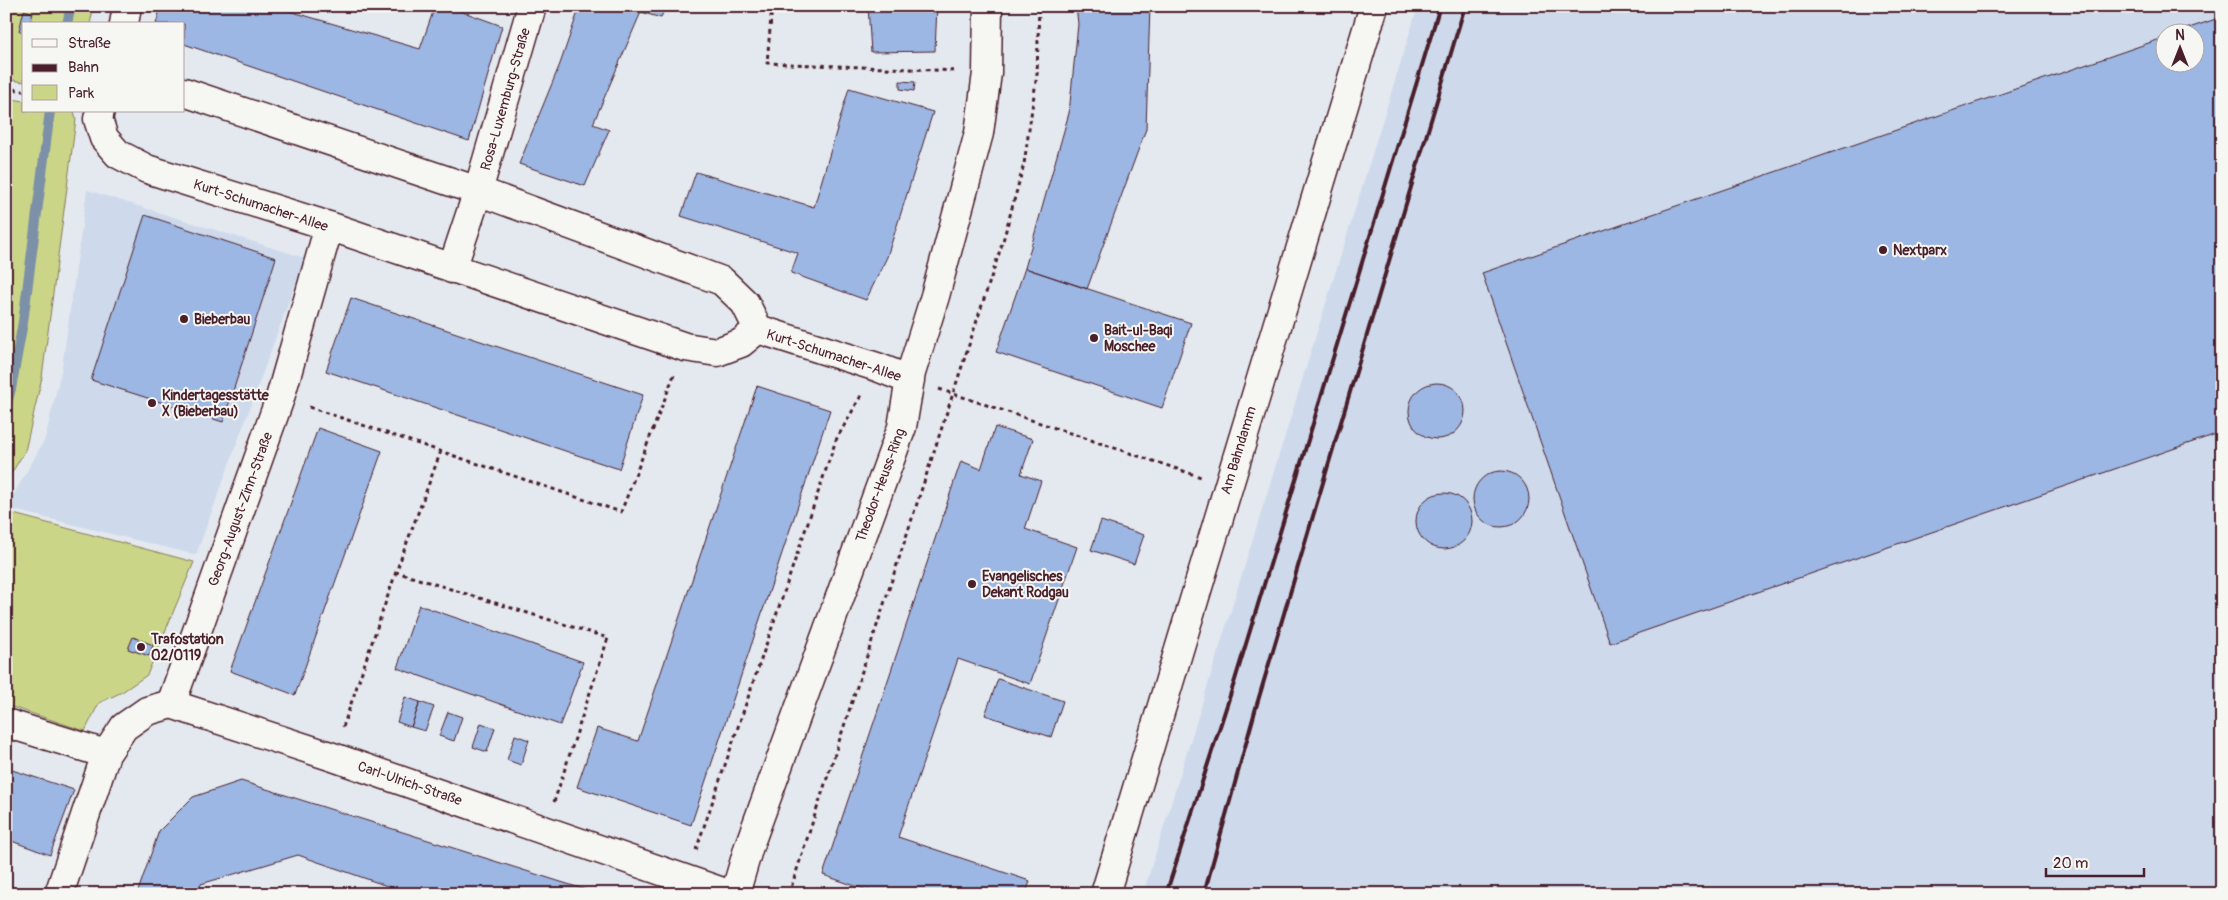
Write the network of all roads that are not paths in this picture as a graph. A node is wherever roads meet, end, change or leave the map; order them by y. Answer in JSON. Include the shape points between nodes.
{"nodes":[{"id":1,"x":127,"y":6,"type":"edge"},
{"id":2,"x":532,"y":6,"type":"edge"},
{"id":3,"x":988,"y":6,"type":"edge"},
{"id":4,"x":1374,"y":6,"type":"edge"},
{"id":5,"x":124,"y":22,"type":"edge"},
{"id":6,"x":185,"y":92,"type":"edge"},
{"id":7,"x":100,"y":112,"type":"edge"},
{"id":8,"x":478,"y":192,"type":"junction"},
{"id":9,"x":329,"y":226,"type":"junction"},
{"id":10,"x":452,"y":270,"type":"junction"},
{"id":11,"x":758,"y":330,"type":"junction"},
{"id":12,"x":910,"y":380,"type":"junction"},
{"id":13,"x":171,"y":704,"type":"junction"},
{"id":14,"x":6,"y":723,"type":"edge"},
{"id":15,"x":106,"y":754,"type":"junction"},
{"id":16,"x":59,"y":894,"type":"edge"},
{"id":17,"x":728,"y":894,"type":"edge"},
{"id":18,"x":735,"y":894,"type":"edge"},
{"id":19,"x":1104,"y":894,"type":"edge"}],
"edges":[{"from":1,"to":5,"type":"street"},
{"from":2,"to":8,"type":"street","name":"Rosa-Luxemburg-Straße"},
{"from":3,"to":12,"type":"street","name":"Theodor-Heuss-Ring","via":[[990,32],[979,132]]},
{"from":4,"to":19,"type":"street","name":"Am Bahndamm"},
{"from":6,"to":8,"type":"street","name":"Kurt-Schumacher-Allee"},
{"from":7,"to":9,"type":"street","name":"Kurt-Schumacher-Allee","via":[[98,120],[104,138],[118,154],[148,168]]},
{"from":8,"to":10,"type":"street"},
{"from":8,"to":11,"type":"street","name":"Kurt-Schumacher-Allee","via":[[722,281],[745,303]]},
{"from":9,"to":10,"type":"street","name":"Kurt-Schumacher-Allee"},
{"from":9,"to":13,"type":"street","name":"Georg-August-Zinn-Straße","via":[[280,398]]},
{"from":10,"to":11,"type":"street","name":"Kurt-Schumacher-Allee","via":[[685,347],[717,352],[741,343]]},
{"from":11,"to":12,"type":"street","name":"Kurt-Schumacher-Allee"},
{"from":12,"to":18,"type":"street","name":"Theodor-Heuss-Ring","via":[[902,427],[749,846]]},
{"from":13,"to":15,"type":"street","via":[[147,711],[124,726]]},
{"from":13,"to":17,"type":"street","name":"Carl-Ulrich-Straße","via":[[333,756]]},
{"from":14,"to":15,"type":"street"},
{"from":15,"to":16,"type":"street"}]}
